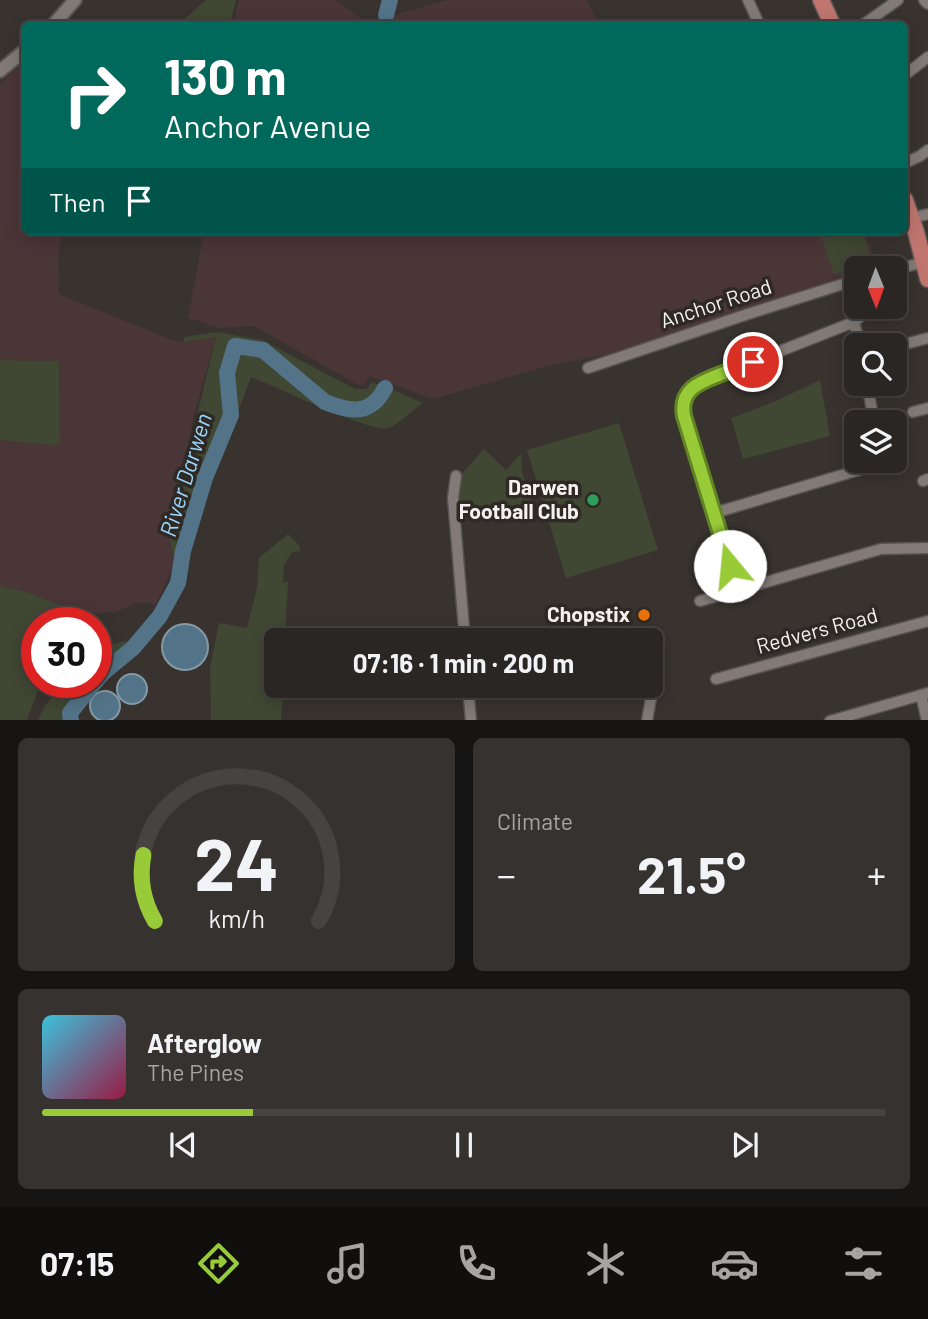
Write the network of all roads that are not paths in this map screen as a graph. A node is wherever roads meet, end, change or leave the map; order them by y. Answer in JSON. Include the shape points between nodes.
{"nodes":[{"id":1,"x":75,"y":0,"type":"edge"},
{"id":2,"x":748,"y":0,"type":"edge"},
{"id":3,"x":821,"y":0,"type":"edge"},
{"id":4,"x":898,"y":0,"type":"edge"},
{"id":5,"x":925,"y":0,"type":"edge"},
{"id":6,"x":928,"y":4,"type":"edge"},
{"id":7,"x":57,"y":21,"type":"edge"},
{"id":8,"x":758,"y":21,"type":"edge"},
{"id":9,"x":831,"y":21,"type":"edge"},
{"id":10,"x":868,"y":21,"type":"edge"},
{"id":11,"x":21,"y":54,"type":"edge"},
{"id":12,"x":928,"y":57,"type":"edge"},
{"id":13,"x":0,"y":71,"type":"edge"},
{"id":14,"x":908,"y":73,"type":"edge"},
{"id":15,"x":928,"y":150,"type":"edge"},
{"id":16,"x":908,"y":162,"type":"edge"},
{"id":17,"x":908,"y":209,"type":"edge"},
{"id":18,"x":928,"y":214,"type":"edge"},
{"id":19,"x":911,"y":218,"type":"junction"},
{"id":20,"x":924,"y":261,"type":"junction"},
{"id":21,"x":907,"y":266,"type":"edge"},
{"id":22,"x":928,"y":279,"type":"edge"},
{"id":23,"x":844,"y":284,"type":"edge"},
{"id":24,"x":858,"y":319,"type":"edge"},
{"id":25,"x":855,"y":322,"type":"junction"},
{"id":26,"x":857,"y":333,"type":"edge"},
{"id":27,"x":928,"y":338,"type":"edge"},
{"id":28,"x":907,"y":343,"type":"edge"},
{"id":29,"x":588,"y":368,"type":"dead end"},
{"id":30,"x":928,"y":408,"type":"edge"},
{"id":31,"x":913,"y":412,"type":"dead end"},
{"id":32,"x":852,"y":473,"type":"edge"},
{"id":33,"x":456,"y":476,"type":"dead end"},
{"id":34,"x":714,"y":513,"type":"junction"},
{"id":35,"x":928,"y":548,"type":"edge"},
{"id":36,"x":736,"y":591,"type":"junction"},
{"id":37,"x":700,"y":601,"type":"dead end"},
{"id":38,"x":928,"y":621,"type":"edge"},
{"id":39,"x":464,"y":628,"type":"edge"},
{"id":40,"x":716,"y":679,"type":"dead end"},
{"id":41,"x":924,"y":694,"type":"edge"},
{"id":42,"x":469,"y":698,"type":"edge"},
{"id":43,"x":651,"y":698,"type":"edge"},
{"id":44,"x":471,"y":720,"type":"edge"},
{"id":45,"x":647,"y":720,"type":"edge"},
{"id":46,"x":830,"y":720,"type":"edge"},
{"id":47,"x":927,"y":720,"type":"edge"}],
"edges":[{"from":1,"to":7,"type":"street"},
{"from":2,"to":8,"type":"street"},
{"from":3,"to":9,"type":"highway"},
{"from":4,"to":10,"type":"street"},
{"from":5,"to":6,"type":"street"},
{"from":11,"to":13,"type":"street"},
{"from":12,"to":14,"type":"street"},
{"from":15,"to":16,"type":"street"},
{"from":17,"to":19,"type":"highway"},
{"from":18,"to":19,"type":"street"},
{"from":19,"to":20,"type":"highway"},
{"from":20,"to":21,"type":"street"},
{"from":20,"to":22,"type":"highway"},
{"from":23,"to":29,"type":"street","name":"Anchor Road"},
{"from":24,"to":25,"type":"street"},
{"from":25,"to":26,"type":"street"},
{"from":25,"to":34,"type":"street","via":[[702,382],[688,393],[684,416]]},
{"from":27,"to":28,"type":"street"},
{"from":30,"to":31,"type":"street"},
{"from":32,"to":34,"type":"street"},
{"from":33,"to":39,"type":"street","via":[[454,509]]},
{"from":34,"to":36,"type":"street"},
{"from":35,"to":36,"type":"street","via":[[881,549]]},
{"from":36,"to":37,"type":"street"},
{"from":38,"to":40,"type":"street","name":"Redvers Road"},
{"from":41,"to":46,"type":"street"},
{"from":41,"to":47,"type":"street"},
{"from":42,"to":44,"type":"street"},
{"from":43,"to":45,"type":"street"}]}
